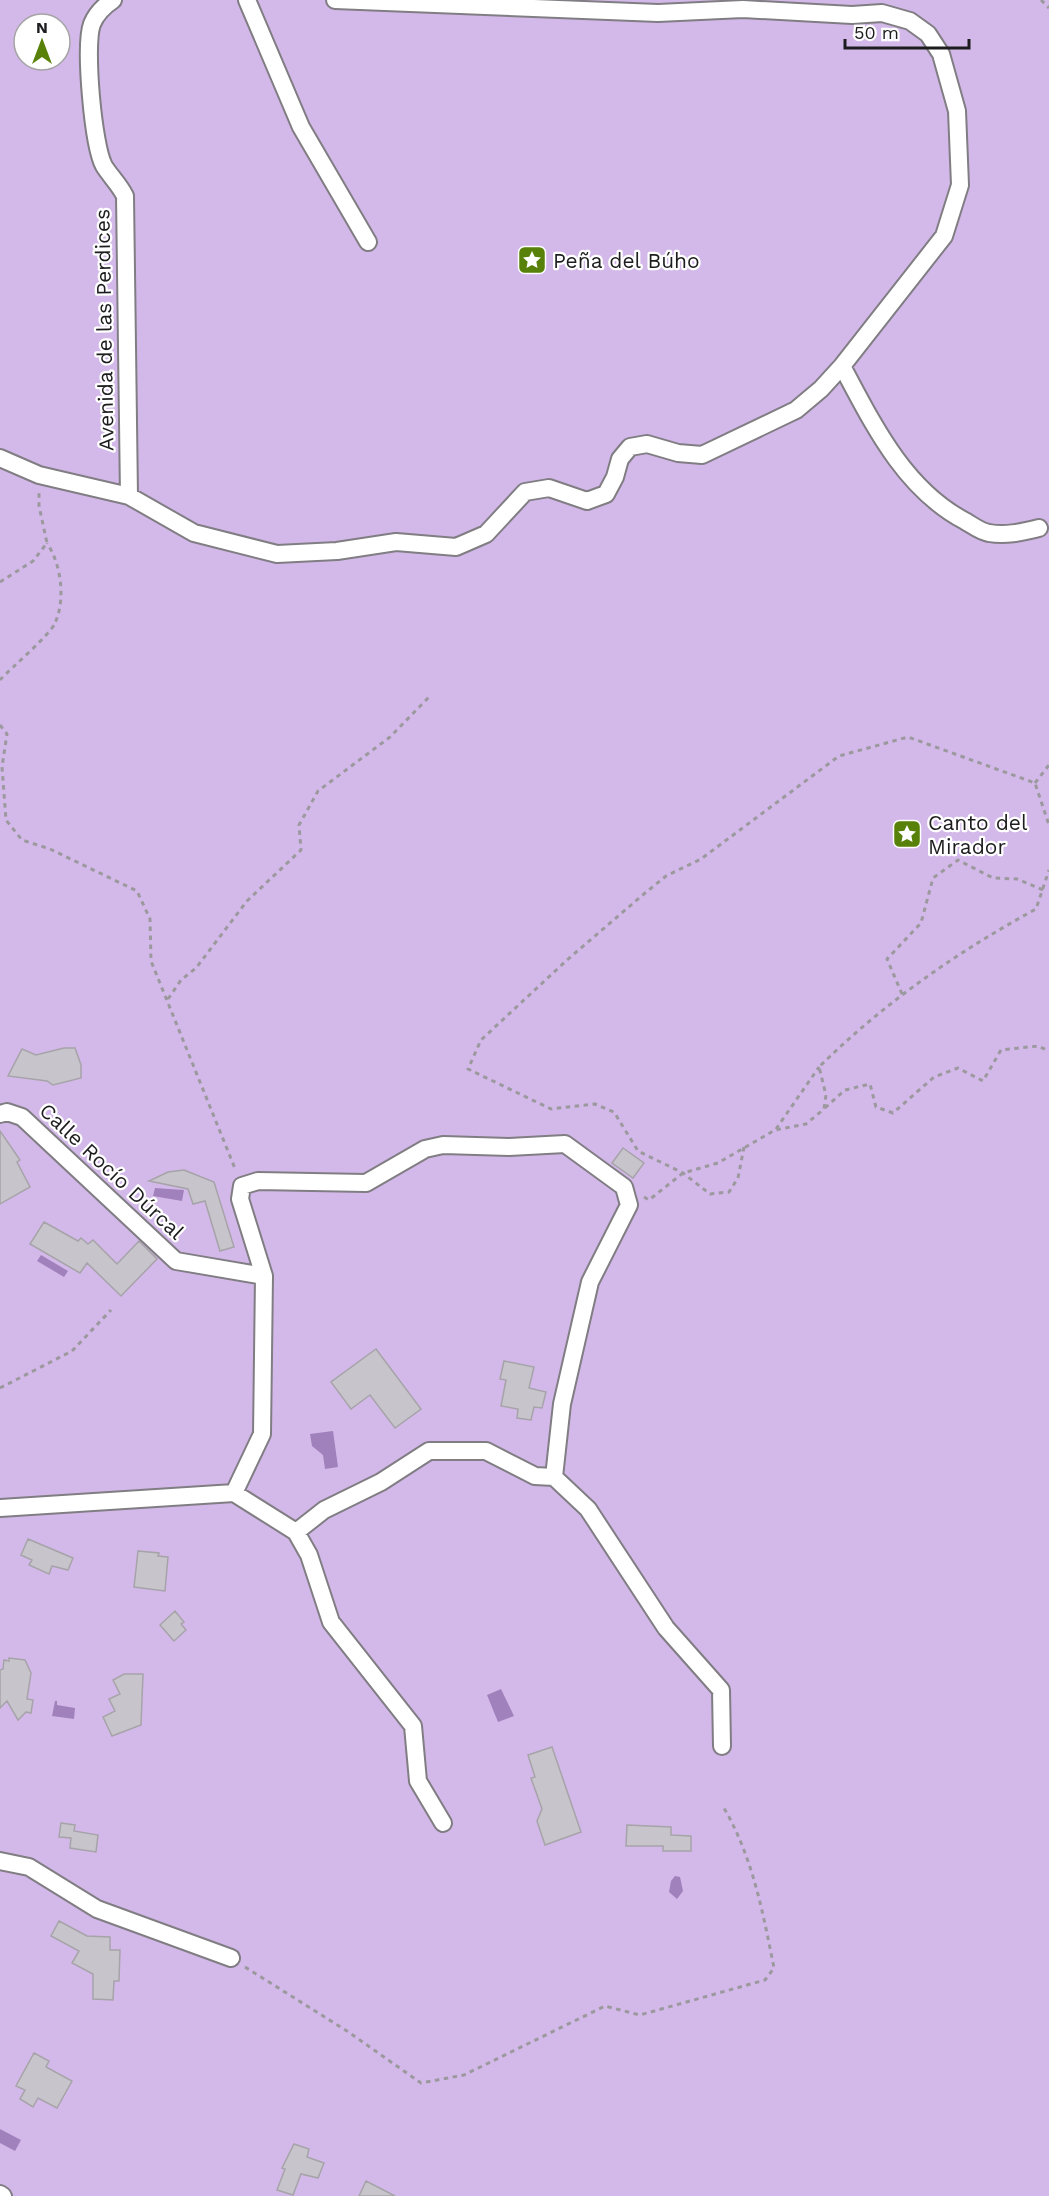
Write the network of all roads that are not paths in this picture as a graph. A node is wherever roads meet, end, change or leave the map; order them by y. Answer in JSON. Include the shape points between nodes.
{"nodes":[{"id":1,"x":113,"y":0,"type":"edge"},
{"id":2,"x":247,"y":0,"type":"edge"},
{"id":3,"x":335,"y":0,"type":"edge"},
{"id":4,"x":368,"y":242,"type":"dead end"},
{"id":5,"x":842,"y":366,"type":"junction"},
{"id":6,"x":0,"y":458,"type":"edge"},
{"id":7,"x":129,"y":496,"type":"junction"},
{"id":8,"x":1039,"y":528,"type":"dead end"},
{"id":9,"x":0,"y":1114,"type":"edge"},
{"id":10,"x":264,"y":1276,"type":"junction"},
{"id":11,"x":554,"y":1477,"type":"junction"},
{"id":12,"x":234,"y":1493,"type":"junction"},
{"id":13,"x":0,"y":1508,"type":"edge"},
{"id":14,"x":296,"y":1532,"type":"junction"},
{"id":15,"x":722,"y":1746,"type":"dead end"},
{"id":16,"x":443,"y":1822,"type":"dead end"},
{"id":17,"x":0,"y":1861,"type":"edge"},
{"id":18,"x":231,"y":1958,"type":"road end"}],
"edges":[{"from":1,"to":7,"type":"street","name":"Avenida de las Perdices","via":[[92,22],[88,41],[96,140],[104,166],[119,182],[125,196]]},
{"from":2,"to":4,"type":"street","via":[[301,127]]},
{"from":3,"to":5,"type":"street","via":[[658,13],[743,9],[882,13],[910,21],[928,34],[941,54],[957,111],[960,185],[944,236]]},
{"from":5,"to":7,"type":"street","via":[[796,410],[702,455],[647,444],[630,447],[620,459],[606,494],[587,501],[549,488],[525,492],[486,534],[456,547],[396,542],[337,551],[277,554],[194,533]]},
{"from":5,"to":8,"type":"street","via":[[879,435],[907,475],[952,515],[986,533],[1008,535]]},
{"from":6,"to":7,"type":"street","via":[[39,475]]},
{"from":9,"to":10,"type":"street","name":"Calle Rocío Dúrcal","via":[[22,1117],[176,1261]]},
{"from":10,"to":11,"type":"street","via":[[240,1199],[242,1186],[258,1181],[366,1183],[425,1149],[443,1145],[565,1144],[624,1186],[629,1205],[590,1282],[562,1404]]},
{"from":10,"to":12,"type":"street","via":[[262,1434]]},
{"from":11,"to":14,"type":"street","via":[[535,1476],[486,1451],[429,1451],[381,1482],[324,1510]]},
{"from":11,"to":15,"type":"street","via":[[588,1509],[666,1628],[721,1690]]},
{"from":12,"to":13,"type":"street"},
{"from":12,"to":14,"type":"street"},
{"from":14,"to":16,"type":"street","via":[[309,1555],[331,1622],[412,1726],[418,1781]]},
{"from":17,"to":18,"type":"street","via":[[29,1867],[97,1909]]}]}
